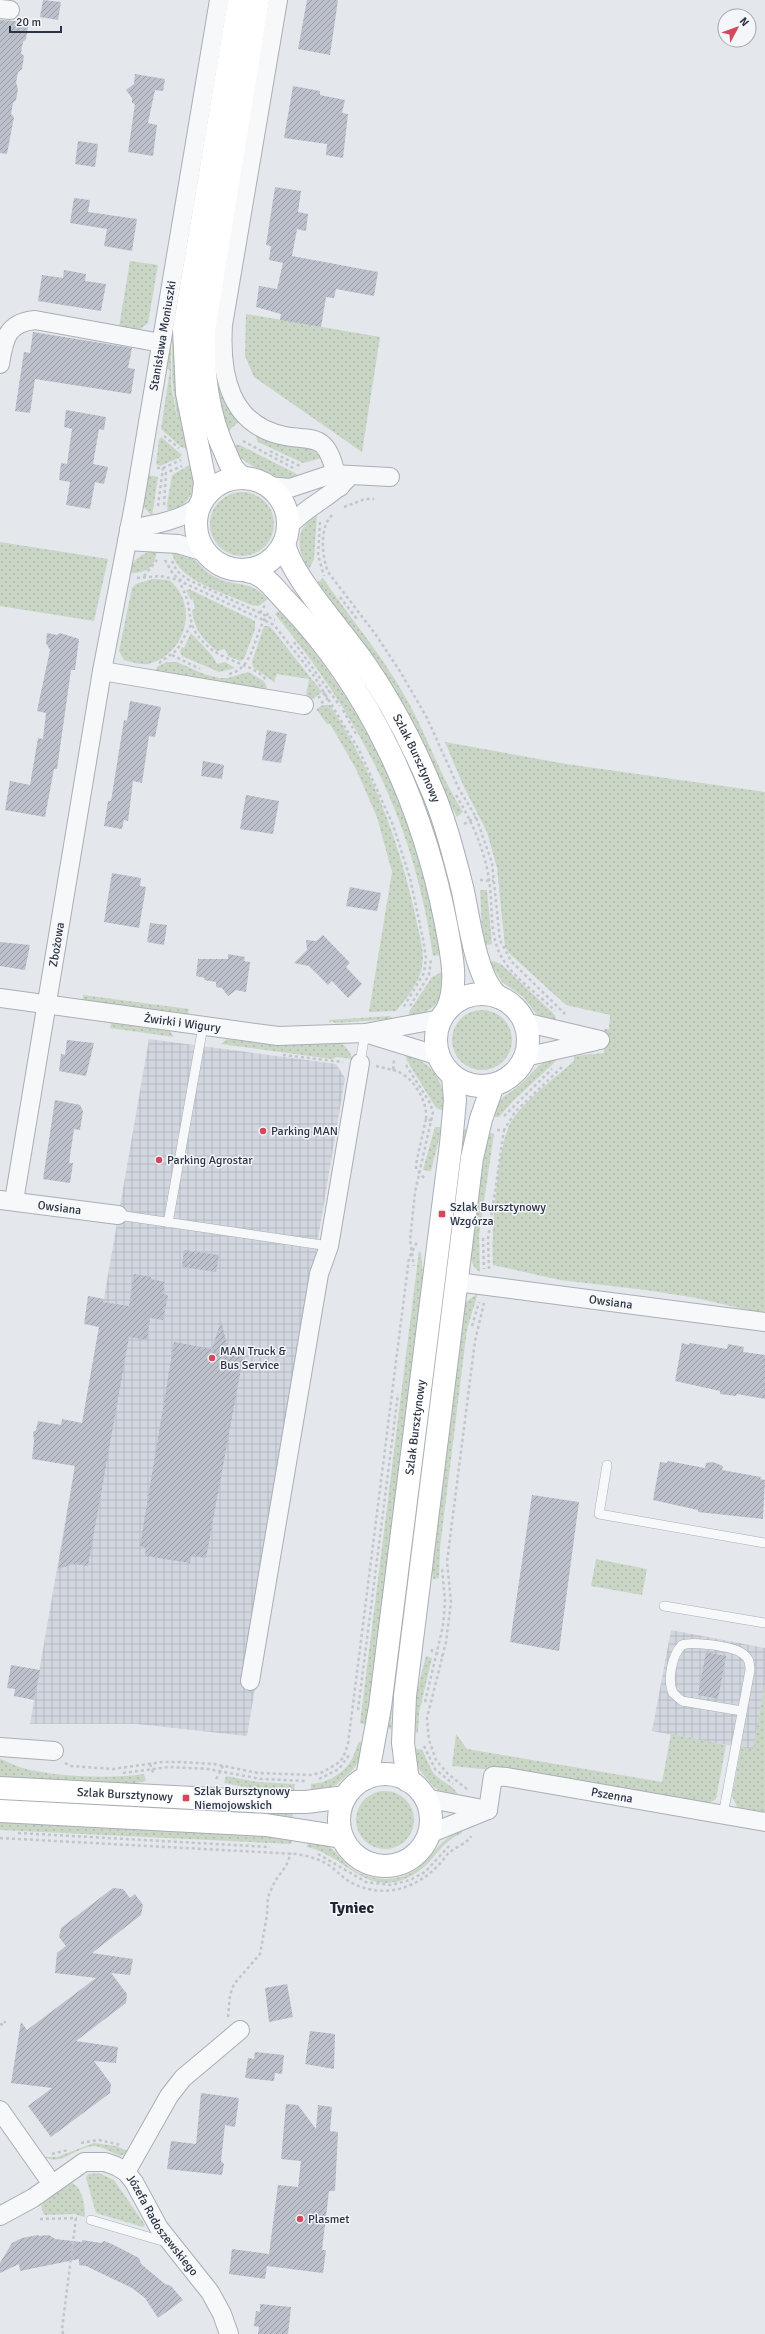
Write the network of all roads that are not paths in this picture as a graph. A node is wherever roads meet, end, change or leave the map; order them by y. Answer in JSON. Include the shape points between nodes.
{"nodes":[{"id":1,"x":219,"y":0,"type":"edge"},
{"id":2,"x":239,"y":0,"type":"edge"},
{"id":3,"x":258,"y":0,"type":"edge"},
{"id":4,"x":278,"y":0,"type":"edge"},
{"id":5,"x":161,"y":343,"type":"junction"},
{"id":6,"x":0,"y":364,"type":"edge"},
{"id":7,"x":244,"y":478,"type":"junction"},
{"id":8,"x":390,"y":478,"type":"dead end"},
{"id":9,"x":342,"y":479,"type":"junction"},
{"id":10,"x":267,"y":486,"type":"junction"},
{"id":11,"x":201,"y":502,"type":"junction"},
{"id":12,"x":128,"y":535,"type":"junction"},
{"id":13,"x":286,"y":535,"type":"junction"},
{"id":14,"x":205,"y":552,"type":"junction"},
{"id":15,"x":247,"y":571,"type":"junction"},
{"id":16,"x":101,"y":679,"type":"junction"},
{"id":17,"x":304,"y":705,"type":"dead end"},
{"id":18,"x":498,"y":997,"type":"junction"},
{"id":19,"x":0,"y":998,"type":"edge"},
{"id":20,"x":47,"y":1005,"type":"junction"},
{"id":21,"x":444,"y":1014,"type":"junction"},
{"id":22,"x":524,"y":1022,"type":"junction"},
{"id":23,"x":202,"y":1026,"type":"junction"},
{"id":24,"x":365,"y":1033,"type":"junction"},
{"id":25,"x":439,"y":1056,"type":"junction"},
{"id":26,"x":525,"y":1057,"type":"junction"},
{"id":27,"x":360,"y":1063,"type":"joint"},
{"id":28,"x":453,"y":1076,"type":"junction"},
{"id":29,"x":493,"y":1085,"type":"junction"},
{"id":30,"x":7,"y":1200,"type":"edge"},
{"id":31,"x":118,"y":1215,"type":"joint"},
{"id":32,"x":168,"y":1223,"type":"junction"},
{"id":33,"x":329,"y":1246,"type":"junction"},
{"id":34,"x":456,"y":1282,"type":"junction"},
{"id":35,"x":765,"y":1322,"type":"edge"},
{"id":36,"x":608,"y":1465,"type":"dead end"},
{"id":37,"x":765,"y":1542,"type":"edge"},
{"id":38,"x":664,"y":1606,"type":"dead end"},
{"id":39,"x":765,"y":1624,"type":"edge"},
{"id":40,"x":250,"y":1681,"type":"dead end"},
{"id":41,"x":742,"y":1711,"type":"junction"},
{"id":42,"x":0,"y":1747,"type":"edge"},
{"id":43,"x":58,"y":1755,"type":"road end"},
{"id":44,"x":367,"y":1778,"type":"junction"},
{"id":45,"x":408,"y":1781,"type":"junction"},
{"id":46,"x":0,"y":1788,"type":"edge"},
{"id":47,"x":345,"y":1797,"type":"junction"},
{"id":48,"x":425,"y":1798,"type":"junction"},
{"id":49,"x":488,"y":1810,"type":"junction"},
{"id":50,"x":0,"y":1811,"type":"edge"},
{"id":51,"x":722,"y":1815,"type":"junction"},
{"id":52,"x":765,"y":1822,"type":"edge"},
{"id":53,"x":428,"y":1834,"type":"junction"},
{"id":54,"x":342,"y":1837,"type":"junction"},
{"id":55,"x":233,"y":2035,"type":"road end"},
{"id":56,"x":0,"y":2110,"type":"edge"},
{"id":57,"x":126,"y":2172,"type":"junction"},
{"id":58,"x":52,"y":2184,"type":"junction"},
{"id":59,"x":0,"y":2216,"type":"edge"},
{"id":60,"x":91,"y":2220,"type":"road end"},
{"id":61,"x":171,"y":2244,"type":"junction"},
{"id":62,"x":229,"y":2334,"type":"edge"}],
"edges":[{"from":1,"to":5,"type":"street","name":"Stanisława Moniuszki"},
{"from":2,"to":11,"type":"main road","name":"Stanisława Moniuszki","via":[[184,329],[186,393],[205,482]]},
{"from":3,"to":7,"type":"main road","via":[[204,330],[204,370],[209,408],[217,434],[233,469]]},
{"from":4,"to":9,"type":"street","via":[[223,325],[222,360],[229,390],[237,405],[249,418],[277,434],[314,440],[322,444]]},
{"from":5,"to":6,"type":"street","via":[[106,331],[35,320],[26,321],[10,331],[3,347]]},
{"from":5,"to":12,"type":"street","name":"Stanisława Moniuszki"},
{"from":7,"to":10,"type":"main road"},
{"from":7,"to":11,"type":"main road","via":[[221,483]]},
{"from":8,"to":9,"type":"street"},
{"from":9,"to":10,"type":"street","via":[[321,477],[290,488]]},
{"from":9,"to":13,"type":"street","via":[[302,513]]},
{"from":10,"to":13,"type":"main road","via":[[283,504]]},
{"from":11,"to":12,"type":"street","via":[[190,513]]},
{"from":11,"to":14,"type":"main road","via":[[196,530]]},
{"from":12,"to":14,"type":"street","via":[[163,546],[191,546]]},
{"from":12,"to":16,"type":"street","name":"Stanisława Moniuszki"},
{"from":13,"to":15,"type":"main road","via":[[270,562]]},
{"from":13,"to":18,"type":"main road","name":"Szlak Bursztynowy","via":[[289,558],[390,704],[430,783],[449,838],[476,952],[488,985]]},
{"from":14,"to":15,"type":"main road","via":[[223,567]]},
{"from":15,"to":21,"type":"main road","name":"Szlak Bursztynowy","via":[[259,574],[285,600],[325,648],[382,736],[408,792],[429,851],[449,939],[453,984]]},
{"from":16,"to":17,"type":"street","via":[[154,680]]},
{"from":16,"to":20,"type":"street","name":"Zbożowa"},
{"from":18,"to":21,"type":"main road","via":[[465,997]]},
{"from":18,"to":22,"type":"main road","via":[[518,1012]]},
{"from":19,"to":20,"type":"street","name":"Żwirki i Wigury"},
{"from":20,"to":23,"type":"street","name":"Żwirki i Wigury"},
{"from":20,"to":30,"type":"street","name":"Zbożowa"},
{"from":21,"to":24,"type":"street","name":"Żwirki i Wigury","via":[[404,1018]]},
{"from":21,"to":25,"type":"main road","via":[[436,1038]]},
{"from":22,"to":26,"type":"main road","via":[[528,1046]]},
{"from":22,"to":26,"type":"street","via":[[600,1040]]},
{"from":23,"to":24,"type":"street","name":"Żwirki i Wigury","via":[[278,1036]]},
{"from":23,"to":32,"type":"lane"},
{"from":24,"to":25,"type":"street","name":"Żwirki i Wigury"},
{"from":24,"to":27,"type":"lane"},
{"from":25,"to":28,"type":"main road"},
{"from":26,"to":29,"type":"main road","via":[[512,1075]]},
{"from":27,"to":33,"type":"street"},
{"from":28,"to":29,"type":"main road","via":[[472,1085]]},
{"from":28,"to":44,"type":"main road","name":"Szlak Bursztynowy","via":[[455,1100],[451,1144],[380,1707]]},
{"from":29,"to":34,"type":"main road","name":"Szlak Bursztynowy","via":[[475,1139]]},
{"from":30,"to":31,"type":"street","name":"Owsiana"},
{"from":31,"to":32,"type":"lane"},
{"from":32,"to":33,"type":"lane"},
{"from":33,"to":40,"type":"street","via":[[319,1274]]},
{"from":34,"to":35,"type":"street","name":"Owsiana"},
{"from":34,"to":45,"type":"main road","name":"Szlak Bursztynowy","via":[[405,1696],[403,1743]]},
{"from":36,"to":37,"type":"lane","via":[[599,1514]]},
{"from":38,"to":39,"type":"lane"},
{"from":41,"to":41,"type":"lane","via":[[750,1670],[747,1657],[735,1650],[694,1643],[682,1645],[675,1656],[670,1681],[673,1693],[682,1700]]},
{"from":41,"to":51,"type":"lane"},
{"from":42,"to":43,"type":"street"},
{"from":44,"to":45,"type":"main road","via":[[388,1774]]},
{"from":44,"to":47,"type":"main road","via":[[358,1782]]},
{"from":45,"to":48,"type":"main road","via":[[418,1788]]},
{"from":46,"to":47,"type":"main road","name":"Szlak Bursztynowy","via":[[271,1802],[306,1802]]},
{"from":47,"to":54,"type":"main road","via":[[339,1817]]},
{"from":48,"to":49,"type":"street"},
{"from":48,"to":53,"type":"main road","via":[[429,1810]]},
{"from":49,"to":51,"type":"street","name":"Pszenna","via":[[493,1776],[521,1778]]},
{"from":49,"to":53,"type":"street"},
{"from":50,"to":54,"type":"main road","name":"Szlak Bursztynowy","via":[[266,1825]]},
{"from":51,"to":52,"type":"street","name":"Pszenna"},
{"from":53,"to":54,"type":"main road","via":[[420,1849],[408,1860],[386,1866],[365,1861],[355,1855]]},
{"from":55,"to":57,"type":"street","name":"Józefa Radoszewskiego","via":[[183,2078],[169,2096]]},
{"from":56,"to":58,"type":"street"},
{"from":57,"to":58,"type":"street","via":[[105,2162],[84,2162]]},
{"from":57,"to":61,"type":"street","name":"Józefa Radoszewskiego","via":[[134,2182],[152,2218]]},
{"from":58,"to":59,"type":"street"},
{"from":60,"to":61,"type":"lane"},
{"from":61,"to":62,"type":"street","name":"Józefa Radoszewskiego","via":[[210,2292]]}]}
